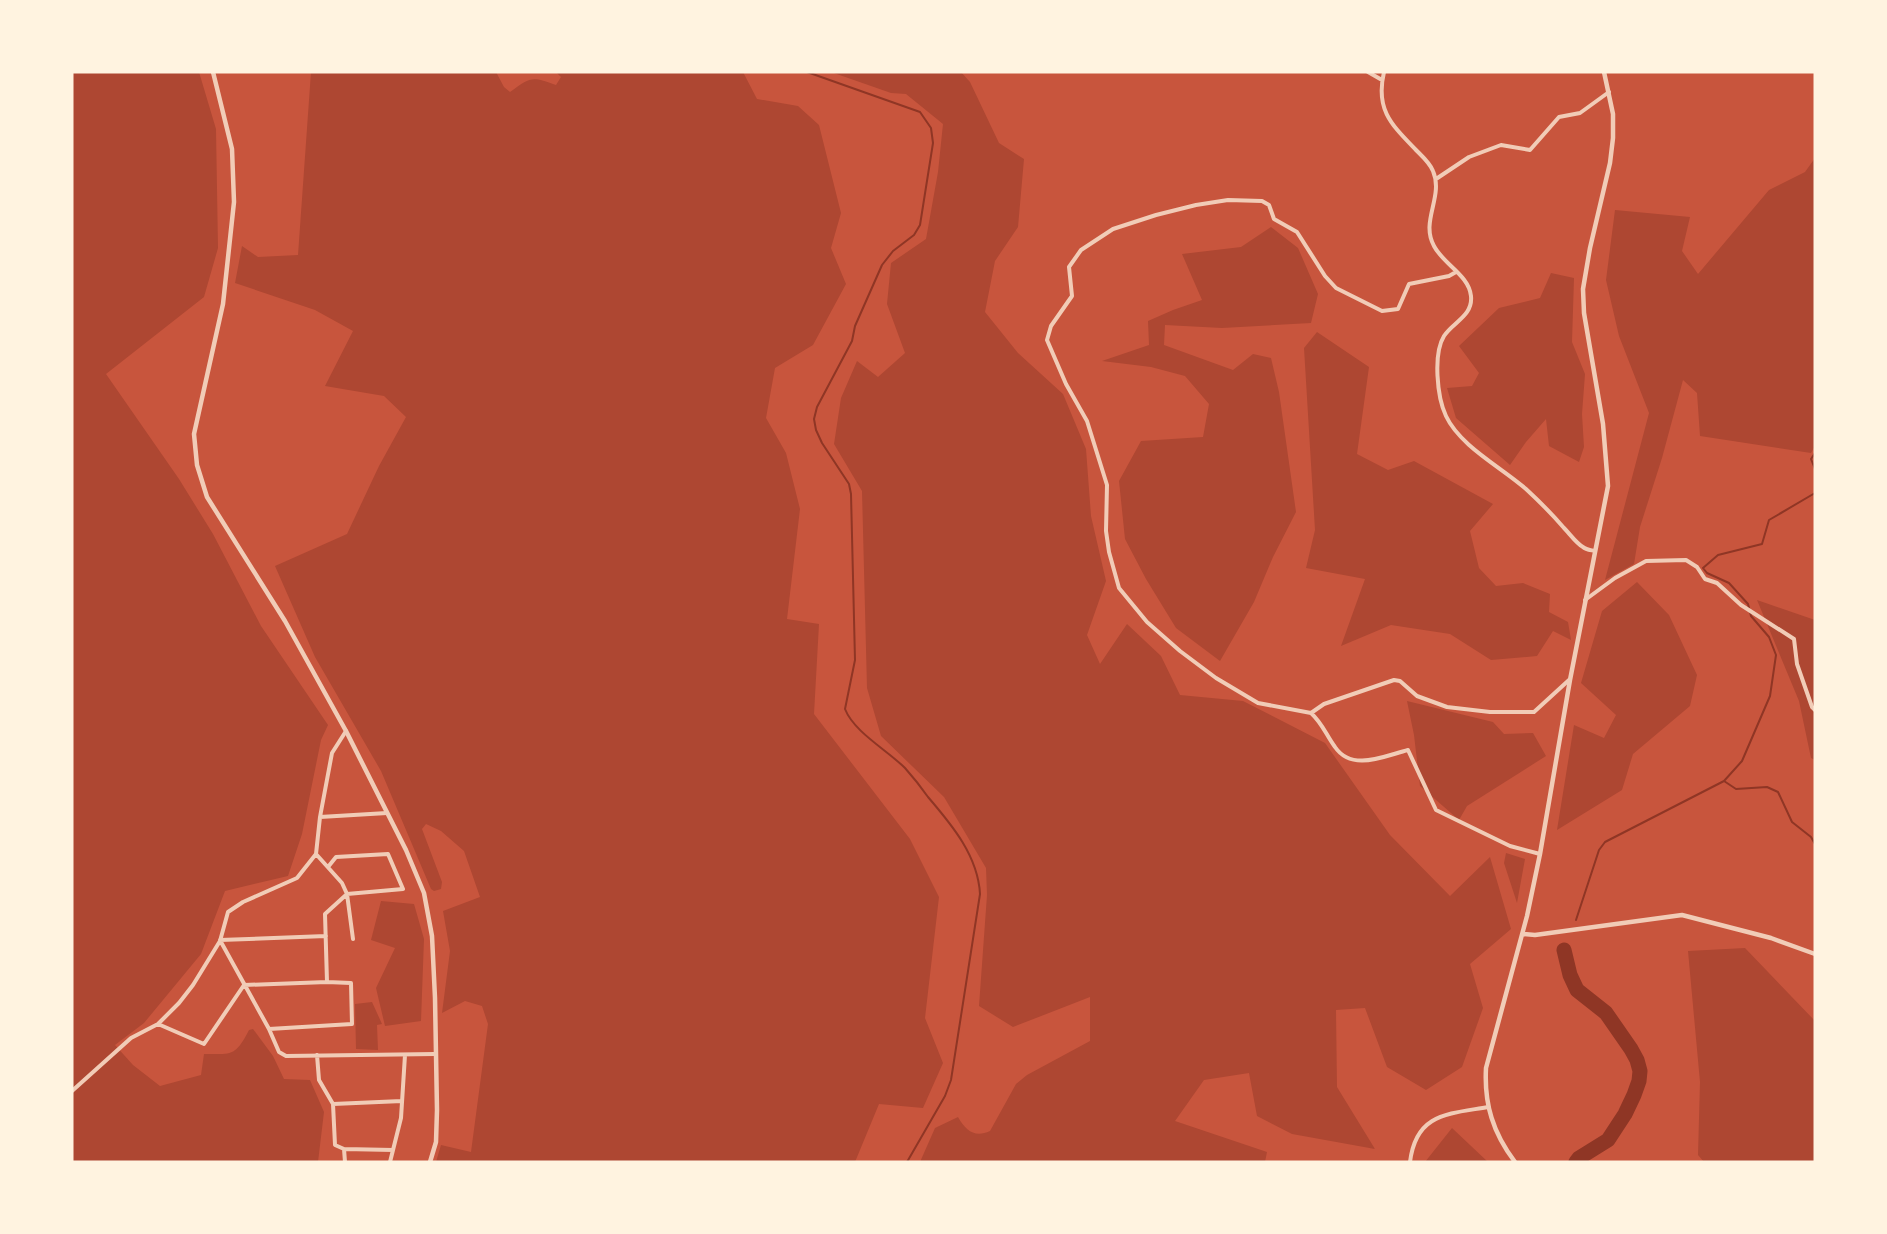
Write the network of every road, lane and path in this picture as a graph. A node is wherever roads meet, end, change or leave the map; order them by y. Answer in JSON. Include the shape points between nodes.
{"nodes":[{"id":1,"x":213,"y":72,"type":"edge"},
{"id":2,"x":1368,"y":72,"type":"edge"},
{"id":3,"x":1384,"y":72,"type":"edge"},
{"id":4,"x":1604,"y":72,"type":"edge"},
{"id":5,"x":1383,"y":80,"type":"junction"},
{"id":6,"x":1609,"y":92,"type":"junction"},
{"id":7,"x":1436,"y":179,"type":"junction"},
{"id":8,"x":1456,"y":272,"type":"junction"},
{"id":9,"x":1596,"y":551,"type":"junction"},
{"id":10,"x":1586,"y":600,"type":"junction"},
{"id":11,"x":1570,"y":680,"type":"junction"},
{"id":12,"x":1815,"y":710,"type":"edge"},
{"id":13,"x":1311,"y":712,"type":"junction"},
{"id":14,"x":346,"y":731,"type":"junction"},
{"id":15,"x":387,"y":813,"type":"junction"},
{"id":16,"x":320,"y":817,"type":"junction"},
{"id":17,"x":316,"y":854,"type":"junction"},
{"id":18,"x":1540,"y":854,"type":"junction"},
{"id":19,"x":328,"y":867,"type":"junction"},
{"id":20,"x":347,"y":894,"type":"junction"},
{"id":21,"x":1523,"y":934,"type":"junction"},
{"id":22,"x":326,"y":936,"type":"junction"},
{"id":23,"x":353,"y":939,"type":"dead end"},
{"id":24,"x":220,"y":940,"type":"junction"},
{"id":25,"x":1815,"y":954,"type":"edge"},
{"id":26,"x":327,"y":982,"type":"junction"},
{"id":27,"x":244,"y":985,"type":"junction"},
{"id":28,"x":158,"y":1024,"type":"junction"},
{"id":29,"x":269,"y":1029,"type":"junction"},
{"id":30,"x":435,"y":1054,"type":"junction"},
{"id":31,"x":317,"y":1055,"type":"junction"},
{"id":32,"x":405,"y":1055,"type":"junction"},
{"id":33,"x":72,"y":1091,"type":"edge"},
{"id":34,"x":402,"y":1101,"type":"junction"},
{"id":35,"x":333,"y":1104,"type":"junction"},
{"id":36,"x":1488,"y":1107,"type":"junction"},
{"id":37,"x":344,"y":1149,"type":"junction"},
{"id":38,"x":393,"y":1150,"type":"junction"},
{"id":39,"x":345,"y":1162,"type":"edge"},
{"id":40,"x":390,"y":1162,"type":"edge"},
{"id":41,"x":430,"y":1162,"type":"edge"},
{"id":42,"x":1410,"y":1162,"type":"edge"},
{"id":43,"x":1515,"y":1162,"type":"edge"}],
"edges":[{"from":1,"to":14,"type":"street","via":[[232,149],[234,202],[223,304],[195,434],[197,465],[207,497],[285,621]]},
{"from":2,"to":5,"type":"street"},
{"from":3,"to":5,"type":"street"},
{"from":4,"to":6,"type":"street"},
{"from":5,"to":7,"type":"street","via":[[1382,101],[1388,118],[1426,160]]},
{"from":6,"to":7,"type":"street","via":[[1580,113],[1559,117],[1530,150],[1501,145],[1469,157]]},
{"from":6,"to":9,"type":"street","via":[[1613,138],[1610,163],[1583,289],[1608,486]]},
{"from":7,"to":8,"type":"street","via":[[1429,233],[1439,255]]},
{"from":8,"to":9,"type":"street","via":[[1471,297],[1468,311],[1446,333],[1440,347],[1438,382],[1445,415],[1459,435],[1526,489],[1581,547]]},
{"from":8,"to":13,"type":"street","via":[[1409,284],[1398,309],[1382,311],[1336,288],[1297,232],[1274,219],[1269,206],[1262,201],[1228,200],[1156,214],[1113,229],[1081,250],[1069,267],[1072,296],[1051,326],[1047,340],[1087,421],[1107,485],[1108,552],[1119,588],[1147,621],[1216,678],[1258,703]]},
{"from":9,"to":10,"type":"street"},
{"from":10,"to":11,"type":"street"},
{"from":10,"to":12,"type":"street","via":[[1646,561],[1686,560],[1740,605],[1794,639],[1797,664]]},
{"from":11,"to":13,"type":"street","via":[[1534,712],[1490,712],[1447,706],[1417,696],[1394,680]]},
{"from":11,"to":18,"type":"street"},
{"from":13,"to":18,"type":"street","via":[[1335,749],[1350,761],[1408,750],[1436,810],[1510,846]]},
{"from":14,"to":15,"type":"street"},
{"from":14,"to":16,"type":"street","via":[[332,753]]},
{"from":15,"to":16,"type":"street"},
{"from":15,"to":30,"type":"street","via":[[424,892],[429,914]]},
{"from":16,"to":17,"type":"street"},
{"from":17,"to":19,"type":"street"},
{"from":17,"to":24,"type":"street","via":[[297,878],[228,912]]},
{"from":18,"to":21,"type":"street"},
{"from":19,"to":20,"type":"street"},
{"from":19,"to":20,"type":"street","via":[[336,857],[388,854],[403,889]]},
{"from":20,"to":22,"type":"street","via":[[325,914]]},
{"from":20,"to":23,"type":"street"},
{"from":21,"to":25,"type":"street","via":[[1682,915]]},
{"from":21,"to":36,"type":"street","via":[[1486,1068]]},
{"from":22,"to":24,"type":"street"},
{"from":22,"to":26,"type":"street"},
{"from":24,"to":27,"type":"street"},
{"from":24,"to":28,"type":"street","via":[[193,986]]},
{"from":26,"to":27,"type":"street"},
{"from":26,"to":29,"type":"street","via":[[351,983],[352,1024]]},
{"from":27,"to":28,"type":"street","via":[[204,1044]]},
{"from":27,"to":29,"type":"street"},
{"from":28,"to":33,"type":"street","via":[[131,1038]]},
{"from":29,"to":31,"type":"street","via":[[279,1052],[286,1056]]},
{"from":30,"to":32,"type":"street"},
{"from":30,"to":41,"type":"street","via":[[436,1142]]},
{"from":31,"to":32,"type":"street"},
{"from":31,"to":35,"type":"street","via":[[319,1080]]},
{"from":32,"to":34,"type":"street"},
{"from":34,"to":35,"type":"street"},
{"from":34,"to":38,"type":"street"},
{"from":35,"to":37,"type":"street","via":[[335,1145]]},
{"from":36,"to":42,"type":"street","via":[[1435,1118],[1415,1140]]},
{"from":36,"to":43,"type":"street","via":[[1503,1147]]},
{"from":37,"to":38,"type":"street"},
{"from":37,"to":39,"type":"street"},
{"from":38,"to":40,"type":"street"}]}
